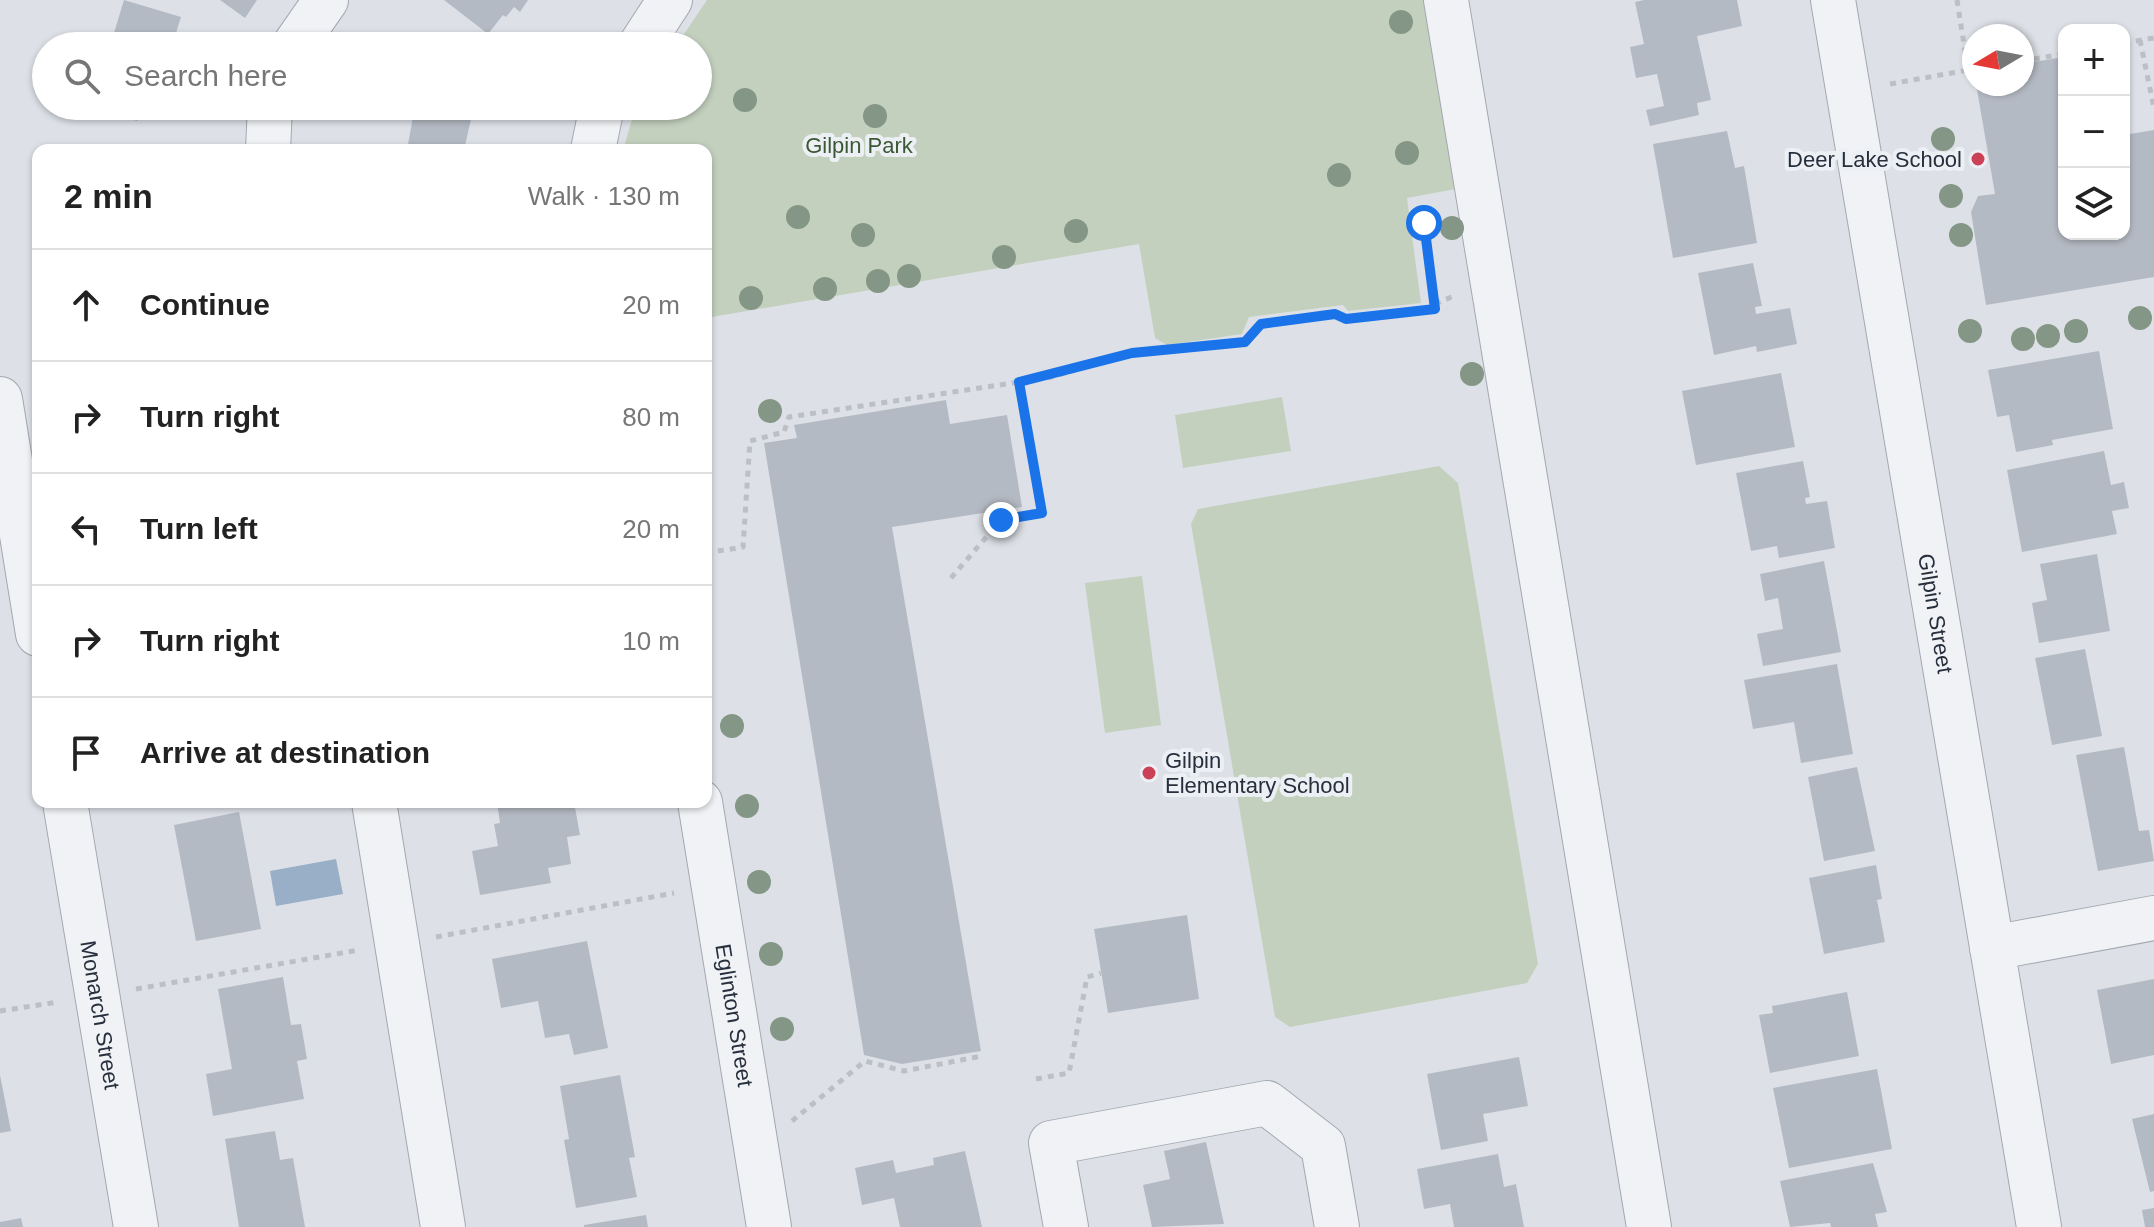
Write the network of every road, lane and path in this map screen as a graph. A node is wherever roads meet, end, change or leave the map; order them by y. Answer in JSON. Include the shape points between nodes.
{"nodes":[{"id":1,"x":326,"y":0,"type":"edge"},
{"id":2,"x":670,"y":0,"type":"edge"},
{"id":3,"x":1446,"y":0,"type":"edge"},
{"id":4,"x":1833,"y":0,"type":"edge"},
{"id":5,"x":1957,"y":0,"type":"edge"},
{"id":6,"x":1962,"y":25,"type":"edge"},
{"id":7,"x":304,"y":32,"type":"edge"},
{"id":8,"x":649,"y":32,"type":"edge"},
{"id":9,"x":2154,"y":38,"type":"edge"},
{"id":10,"x":2140,"y":40,"type":"junction"},
{"id":11,"x":2130,"y":42,"type":"edge"},
{"id":12,"x":2058,"y":55,"type":"edge"},
{"id":13,"x":2034,"y":59,"type":"edge"},
{"id":14,"x":1962,"y":72,"type":"edge"},
{"id":15,"x":1890,"y":84,"type":"dead end"},
{"id":16,"x":2154,"y":108,"type":"edge"},
{"id":17,"x":269,"y":120,"type":"edge"},
{"id":18,"x":599,"y":120,"type":"edge"},
{"id":19,"x":268,"y":144,"type":"edge"},
{"id":20,"x":594,"y":144,"type":"edge"},
{"id":21,"x":1424,"y":223,"type":"dead end"},
{"id":22,"x":1019,"y":382,"type":"junction"},
{"id":23,"x":0,"y":399,"type":"edge"},
{"id":24,"x":712,"y":552,"type":"edge"},
{"id":25,"x":951,"y":578,"type":"dead end"},
{"id":26,"x":32,"y":597,"type":"edge"},
{"id":27,"x":66,"y":808,"type":"edge"},
{"id":28,"x":375,"y":808,"type":"edge"},
{"id":29,"x":701,"y":808,"type":"edge"},
{"id":30,"x":2154,"y":918,"type":"edge"},
{"id":31,"x":1992,"y":948,"type":"junction"},
{"id":32,"x":1101,"y":973,"type":"dead end"},
{"id":33,"x":171,"y":983,"type":"dead end"},
{"id":34,"x":145,"y":987,"type":"dead end"},
{"id":35,"x":67,"y":1001,"type":"dead end"},
{"id":36,"x":0,"y":1011,"type":"edge"},
{"id":37,"x":982,"y":1056,"type":"dead end"},
{"id":38,"x":1036,"y":1079,"type":"dead end"},
{"id":39,"x":788,"y":1125,"type":"dead end"},
{"id":40,"x":136,"y":1227,"type":"edge"},
{"id":41,"x":443,"y":1227,"type":"edge"},
{"id":42,"x":769,"y":1227,"type":"edge"},
{"id":43,"x":1066,"y":1227,"type":"edge"},
{"id":44,"x":1337,"y":1227,"type":"edge"},
{"id":45,"x":1649,"y":1227,"type":"edge"},
{"id":46,"x":2039,"y":1227,"type":"edge"}],
"edges":[{"from":1,"to":7,"type":"street"},
{"from":2,"to":8,"type":"street"},
{"from":3,"to":45,"type":"street"},
{"from":4,"to":31,"type":"street","name":"Gilpin Street"},
{"from":5,"to":6,"type":"path"},
{"from":9,"to":10,"type":"path"},
{"from":10,"to":11,"type":"path"},
{"from":10,"to":16,"type":"path"},
{"from":12,"to":13,"type":"path"},
{"from":14,"to":15,"type":"path"},
{"from":17,"to":19,"type":"street"},
{"from":18,"to":20,"type":"street"},
{"from":21,"to":22,"type":"path","via":[[1435,309],[1261,324],[1245,342],[1132,353]]},
{"from":22,"to":24,"type":"path","via":[[789,417],[784,432],[750,441],[743,547]]},
{"from":22,"to":25,"type":"path","via":[[1042,513],[1001,520]]},
{"from":23,"to":26,"type":"street"},
{"from":27,"to":40,"type":"street","name":"Monarch Street"},
{"from":28,"to":41,"type":"street"},
{"from":29,"to":42,"type":"street","name":"Eglinton Street"},
{"from":30,"to":31,"type":"street"},
{"from":31,"to":46,"type":"street","name":"Gilpin Street"},
{"from":32,"to":38,"type":"path","via":[[1087,977],[1069,1073]]},
{"from":33,"to":34,"type":"path"},
{"from":35,"to":36,"type":"path"},
{"from":37,"to":39,"type":"path","via":[[904,1071],[865,1061]]},
{"from":43,"to":44,"type":"street","via":[[1051,1143],[1267,1103],[1323,1146]]}]}
